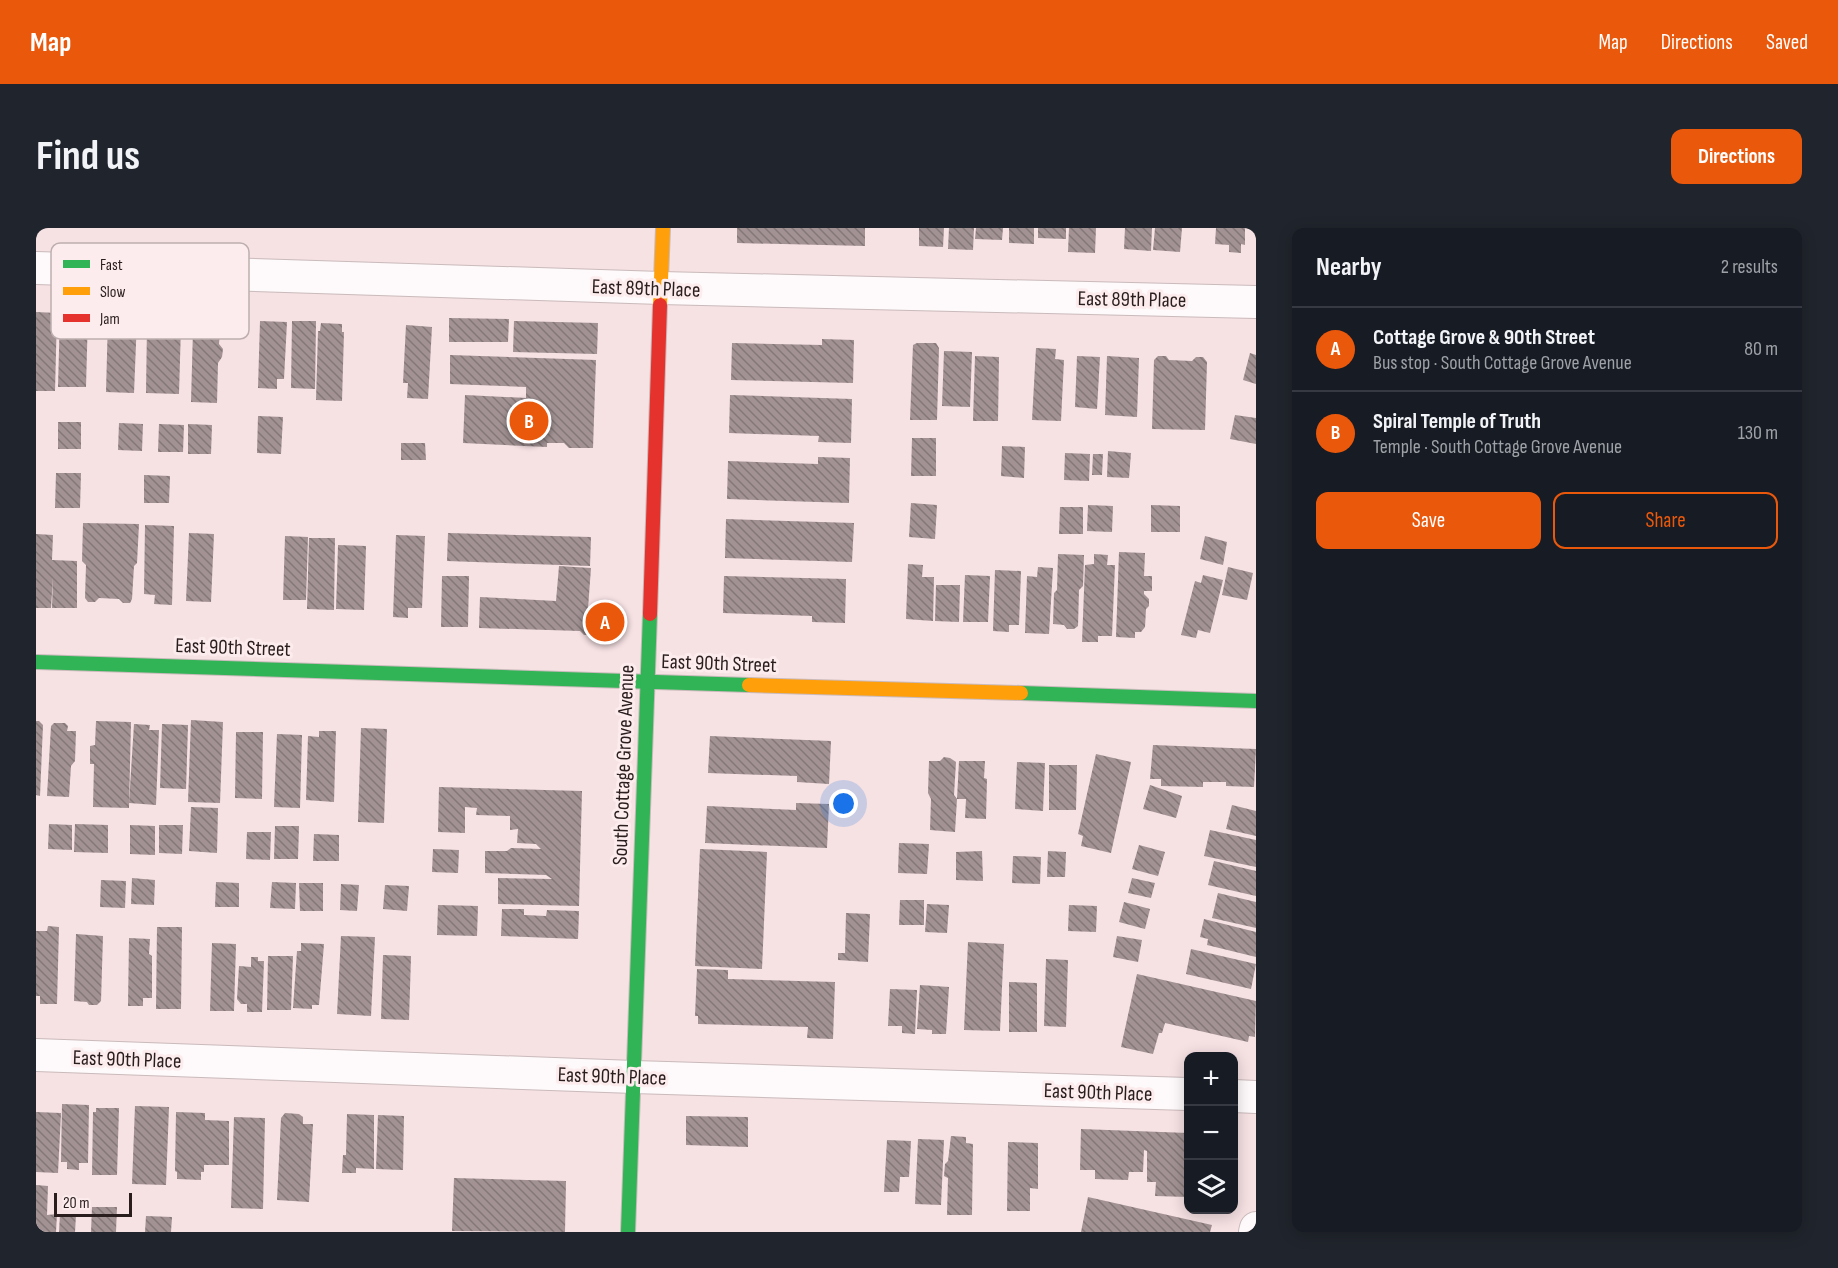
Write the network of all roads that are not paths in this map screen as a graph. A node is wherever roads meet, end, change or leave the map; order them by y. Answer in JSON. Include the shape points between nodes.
{"nodes":[{"id":1,"x":663,"y":228,"type":"edge"},
{"id":2,"x":36,"y":268,"type":"edge"},
{"id":3,"x":51,"y":268,"type":"edge"},
{"id":4,"x":249,"y":275,"type":"edge"},
{"id":5,"x":661,"y":288,"type":"junction"},
{"id":6,"x":1256,"y":302,"type":"edge"},
{"id":7,"x":36,"y":662,"type":"edge"},
{"id":8,"x":647,"y":682,"type":"junction"},
{"id":9,"x":1256,"y":701,"type":"edge"},
{"id":10,"x":36,"y":1055,"type":"edge"},
{"id":11,"x":634,"y":1077,"type":"junction"},
{"id":12,"x":1184,"y":1094,"type":"edge"},
{"id":13,"x":1238,"y":1096,"type":"edge"},
{"id":14,"x":1256,"y":1097,"type":"edge"},
{"id":15,"x":628,"y":1232,"type":"edge"}],
"edges":[{"from":1,"to":5,"type":"street","name":"South Cottage Grove Avenue"},
{"from":2,"to":3,"type":"street","name":"East 89th Place"},
{"from":4,"to":5,"type":"street","name":"East 89th Place"},
{"from":5,"to":6,"type":"street","name":"East 89th Place"},
{"from":5,"to":8,"type":"street","name":"South Cottage Grove Avenue"},
{"from":7,"to":8,"type":"street","name":"East 90th Street"},
{"from":8,"to":9,"type":"street","name":"East 90th Street"},
{"from":8,"to":11,"type":"street","name":"South Cottage Grove Avenue"},
{"from":10,"to":11,"type":"street","name":"East 90th Place"},
{"from":11,"to":12,"type":"street","name":"East 90th Place"},
{"from":11,"to":15,"type":"street","name":"South Cottage Grove Avenue"},
{"from":13,"to":14,"type":"street"}]}
